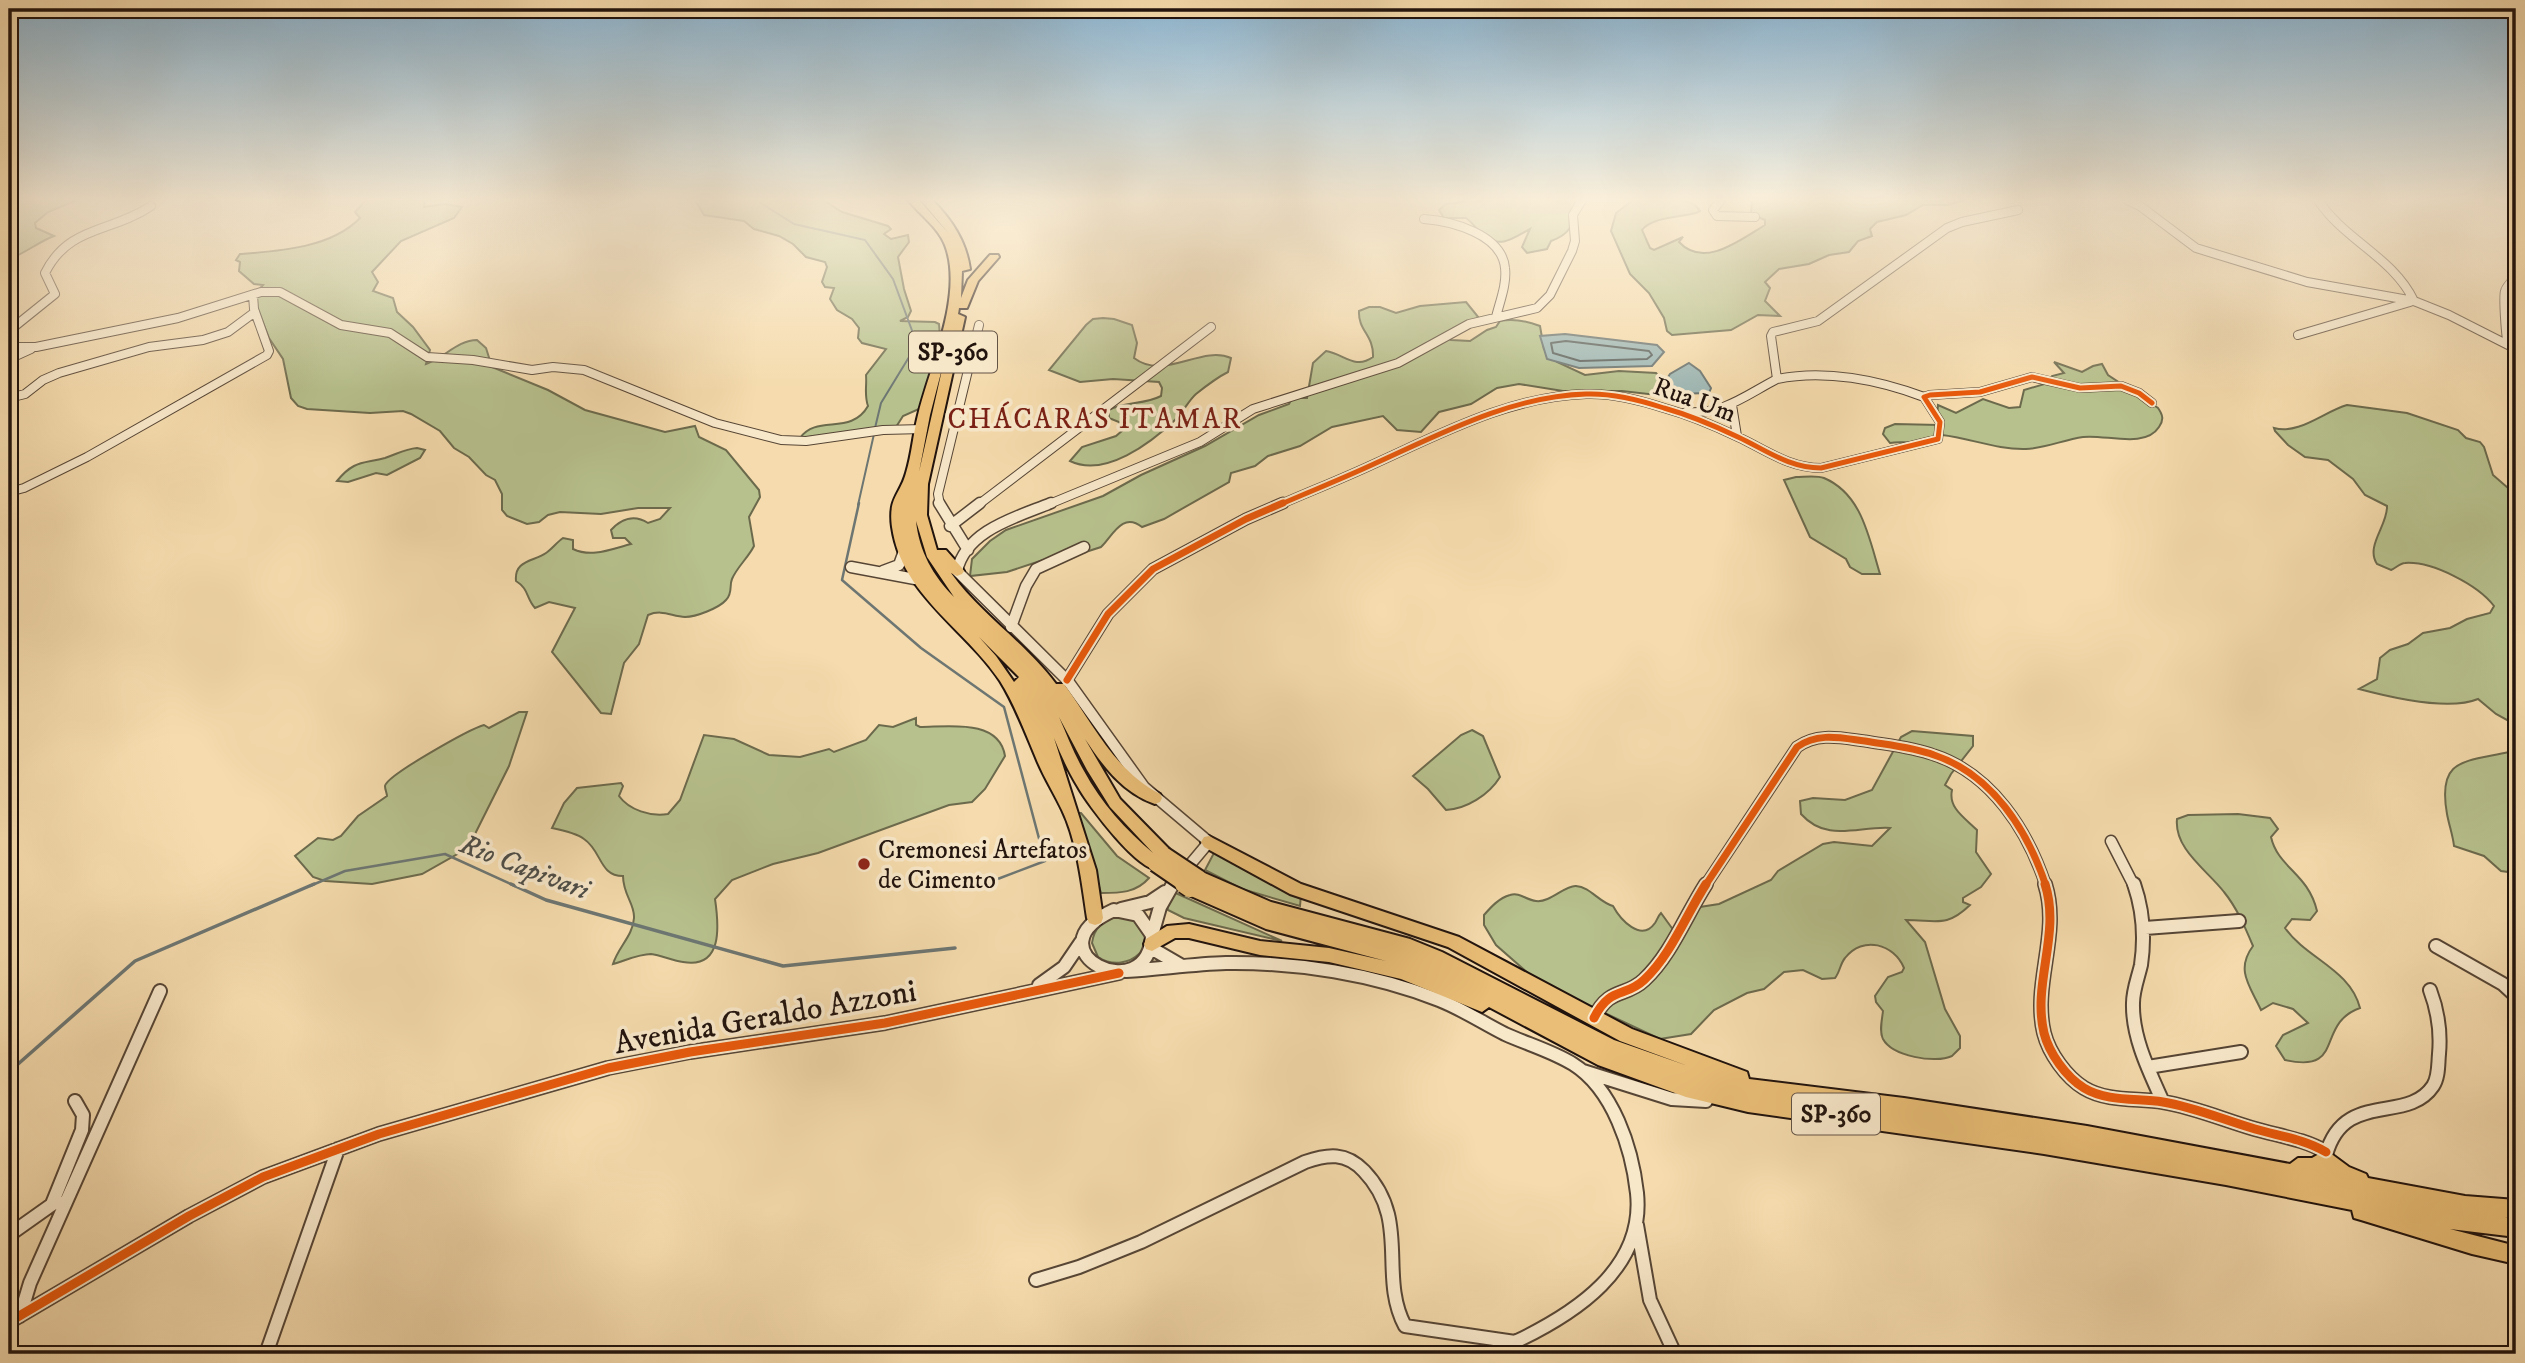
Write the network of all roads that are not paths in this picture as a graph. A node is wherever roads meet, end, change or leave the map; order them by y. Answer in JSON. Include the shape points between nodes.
{"nodes":[{"id":1,"x":49,"y":264,"type":"edge"},
{"id":2,"x":954,"y":264,"type":"edge"},
{"id":3,"x":965,"y":264,"type":"edge"},
{"id":4,"x":988,"y":264,"type":"edge"},
{"id":5,"x":1504,"y":264,"type":"edge"},
{"id":6,"x":1566,"y":264,"type":"edge"},
{"id":7,"x":1898,"y":264,"type":"edge"},
{"id":8,"x":2246,"y":264,"type":"edge"},
{"id":9,"x":2381,"y":264,"type":"edge"},
{"id":10,"x":2516,"y":276,"type":"edge"},
{"id":11,"x":253,"y":295,"type":"junction"},
{"id":12,"x":2414,"y":301,"type":"junction"},
{"id":13,"x":963,"y":306,"type":"junction"},
{"id":14,"x":255,"y":312,"type":"junction"},
{"id":15,"x":1496,"y":317,"type":"junction"},
{"id":16,"x":2512,"y":318,"type":"edge"},
{"id":17,"x":979,"y":325,"type":"dead end"},
{"id":18,"x":1211,"y":327,"type":"dead end"},
{"id":19,"x":9,"y":331,"type":"edge"},
{"id":20,"x":2298,"y":335,"type":"dead end"},
{"id":21,"x":2508,"y":344,"type":"junction"},
{"id":22,"x":9,"y":347,"type":"edge"},
{"id":23,"x":36,"y":347,"type":"junction"},
{"id":24,"x":2516,"y":349,"type":"edge"},
{"id":25,"x":9,"y":359,"type":"edge"},
{"id":26,"x":1777,"y":379,"type":"junction"},
{"id":27,"x":1924,"y":397,"type":"junction"},
{"id":28,"x":9,"y":398,"type":"edge"},
{"id":29,"x":2152,"y":403,"type":"dead end"},
{"id":30,"x":1732,"y":405,"type":"junction"},
{"id":31,"x":1665,"y":408,"type":"junction"},
{"id":32,"x":923,"y":429,"type":"junction"},
{"id":33,"x":1737,"y":436,"type":"junction"},
{"id":34,"x":911,"y":475,"type":"junction"},
{"id":35,"x":9,"y":492,"type":"edge"},
{"id":36,"x":921,"y":514,"type":"junction"},
{"id":37,"x":950,"y":526,"type":"junction"},
{"id":38,"x":1084,"y":547,"type":"dead end"},
{"id":39,"x":904,"y":551,"type":"junction"},
{"id":40,"x":940,"y":551,"type":"junction"},
{"id":41,"x":966,"y":552,"type":"junction"},
{"id":42,"x":851,"y":567,"type":"dead end"},
{"id":43,"x":883,"y":571,"type":"junction"},
{"id":44,"x":957,"y":571,"type":"junction"},
{"id":45,"x":915,"y":579,"type":"junction"},
{"id":46,"x":1016,"y":614,"type":"junction"},
{"id":47,"x":1001,"y":618,"type":"junction"},
{"id":48,"x":1012,"y":627,"type":"junction"},
{"id":49,"x":1026,"y":657,"type":"junction"},
{"id":50,"x":1009,"y":659,"type":"junction"},
{"id":51,"x":1067,"y":680,"type":"junction"},
{"id":52,"x":1154,"y":798,"type":"junction"},
{"id":53,"x":1065,"y":803,"type":"junction"},
{"id":54,"x":2111,"y":841,"type":"dead end"},
{"id":55,"x":1209,"y":842,"type":"junction"},
{"id":56,"x":1159,"y":859,"type":"junction"},
{"id":57,"x":1195,"y":883,"type":"junction"},
{"id":58,"x":1166,"y":892,"type":"junction"},
{"id":59,"x":1114,"y":910,"type":"junction"},
{"id":60,"x":1095,"y":918,"type":"junction"},
{"id":61,"x":2239,"y":922,"type":"dead end"},
{"id":62,"x":2145,"y":928,"type":"junction"},
{"id":63,"x":1082,"y":942,"type":"junction"},
{"id":64,"x":1152,"y":942,"type":"junction"},
{"id":65,"x":2436,"y":946,"type":"dead end"},
{"id":66,"x":1182,"y":966,"type":"junction"},
{"id":67,"x":1123,"y":972,"type":"junction"},
{"id":68,"x":1032,"y":990,"type":"junction"},
{"id":69,"x":2430,"y":990,"type":"dead end"},
{"id":70,"x":160,"y":992,"type":"dead end"},
{"id":71,"x":2516,"y":996,"type":"edge"},
{"id":72,"x":1594,"y":1018,"type":"junction"},
{"id":73,"x":2241,"y":1052,"type":"dead end"},
{"id":74,"x":2148,"y":1067,"type":"junction"},
{"id":75,"x":1582,"y":1070,"type":"junction"},
{"id":76,"x":1793,"y":1093,"type":"junction"},
{"id":77,"x":75,"y":1101,"type":"dead end"},
{"id":78,"x":1706,"y":1101,"type":"junction"},
{"id":79,"x":2163,"y":1102,"type":"junction"},
{"id":80,"x":1748,"y":1104,"type":"junction"},
{"id":81,"x":338,"y":1149,"type":"junction"},
{"id":82,"x":2326,"y":1156,"type":"junction"},
{"id":83,"x":2258,"y":1166,"type":"junction"},
{"id":84,"x":72,"y":1191,"type":"junction"},
{"id":85,"x":2387,"y":1192,"type":"junction"},
{"id":86,"x":2317,"y":1195,"type":"junction"},
{"id":87,"x":52,"y":1204,"type":"junction"},
{"id":88,"x":2516,"y":1209,"type":"edge"},
{"id":89,"x":1637,"y":1221,"type":"junction"},
{"id":90,"x":2516,"y":1228,"type":"edge"},
{"id":91,"x":9,"y":1235,"type":"edge"},
{"id":92,"x":2516,"y":1255,"type":"edge"},
{"id":93,"x":1036,"y":1280,"type":"dead end"},
{"id":94,"x":14,"y":1319,"type":"edge"},
{"id":95,"x":1513,"y":1348,"type":"edge"},
{"id":96,"x":266,"y":1354,"type":"edge"},
{"id":97,"x":1675,"y":1354,"type":"edge"}],
"edges":[{"from":1,"to":19,"type":"street","via":[[46,280],[55,294]]},
{"from":2,"to":32,"type":"highway","number":"SP-360","via":[[958,280],[952,315]]},
{"from":3,"to":13,"type":"highway","number":"SP-360"},
{"from":4,"to":13,"type":"highway","via":[[973,280]]},
{"from":5,"to":15,"type":"street"},
{"from":6,"to":15,"type":"street","via":[[1544,303],[1528,312]]},
{"from":7,"to":26,"type":"street","via":[[1818,321],[1773,332],[1772,363]]},
{"from":8,"to":12,"type":"street","via":[[2331,288]]},
{"from":9,"to":12,"type":"street","via":[[2406,286]]},
{"from":10,"to":16,"type":"street","via":[[2503,295]]},
{"from":11,"to":14,"type":"street"},
{"from":11,"to":23,"type":"street","via":[[177,318]]},
{"from":11,"to":32,"type":"street","via":[[280,292],[341,325],[390,333],[426,357],[532,370],[583,370],[681,411],[781,440]]},
{"from":12,"to":20,"type":"street"},
{"from":12,"to":21,"type":"street"},
{"from":13,"to":36,"type":"highway","number":"SP-360","via":[[926,457]]},
{"from":14,"to":28,"type":"street","via":[[228,332],[149,347],[59,373],[25,394]]},
{"from":14,"to":35,"type":"street","via":[[267,355],[87,457]]},
{"from":15,"to":41,"type":"street","via":[[1469,324],[1398,363],[1253,409],[1200,442],[998,525]]},
{"from":16,"to":21,"type":"street","via":[[2504,337]]},
{"from":17,"to":37,"type":"street","via":[[938,494]]},
{"from":18,"to":37,"type":"street"},
{"from":21,"to":24,"type":"street"},
{"from":22,"to":23,"type":"street"},
{"from":23,"to":25,"type":"street"},
{"from":26,"to":27,"type":"street","via":[[1798,374],[1828,376]]},
{"from":26,"to":30,"type":"street"},
{"from":27,"to":29,"type":"street","via":[[1980,392],[2032,377],[2080,388],[2121,386]]},
{"from":27,"to":33,"type":"street","name":"Rua Um","via":[[1940,419],[1938,439],[1835,467],[1803,468]]},
{"from":30,"to":31,"type":"street","via":[[1705,414]]},
{"from":30,"to":33,"type":"street"},
{"from":31,"to":33,"type":"street","name":"Rua Um"},
{"from":31,"to":51,"type":"street","name":"Rua Um","via":[[1588,394],[1528,402],[1398,451],[1246,519],[1153,569],[1108,614]]},
{"from":32,"to":34,"type":"highway","number":"SP-360"},
{"from":34,"to":39,"type":"highway","via":[[896,507]]},
{"from":34,"to":50,"type":"highway","number":"SP-360","via":[[910,527],[920,558],[952,605]]},
{"from":36,"to":40,"type":"highway"},
{"from":36,"to":49,"type":"highway","number":"SP-360","via":[[933,557],[961,597]]},
{"from":37,"to":41,"type":"street"},
{"from":38,"to":46,"type":"street","via":[[1036,569]]},
{"from":39,"to":43,"type":"street","via":[[899,565]]},
{"from":39,"to":45,"type":"highway"},
{"from":40,"to":41,"type":"street","via":[[950,555]]},
{"from":40,"to":44,"type":"highway"},
{"from":41,"to":44,"type":"street"},
{"from":42,"to":43,"type":"street"},
{"from":43,"to":45,"type":"street"},
{"from":44,"to":47,"type":"street"},
{"from":45,"to":53,"type":"highway","via":[[995,663],[1019,701]]},
{"from":46,"to":47,"type":"street"},
{"from":46,"to":48,"type":"street"},
{"from":47,"to":48,"type":"street"},
{"from":48,"to":51,"type":"street"},
{"from":49,"to":52,"type":"highway","via":[[1054,681],[1122,780]]},
{"from":49,"to":56,"type":"highway","number":"SP-360","via":[[1050,686],[1115,803]]},
{"from":50,"to":53,"type":"highway","via":[[1042,726]]},
{"from":50,"to":56,"type":"highway","number":"SP-360","via":[[1046,705],[1077,772],[1102,810],[1136,848]]},
{"from":51,"to":52,"type":"street"},
{"from":52,"to":55,"type":"street"},
{"from":53,"to":60,"type":"highway","via":[[1088,870]]},
{"from":54,"to":62,"type":"street","via":[[2137,892]]},
{"from":55,"to":58,"type":"street"},
{"from":55,"to":72,"type":"highway","via":[[1318,899],[1453,942]]},
{"from":56,"to":57,"type":"highway","number":"SP-360","bridge":true},
{"from":57,"to":76,"type":"highway","number":"SP-360","via":[[1268,908],[1404,944],[1654,1064],[1716,1082]]},
{"from":57,"to":80,"type":"highway","number":"SP-360","via":[[1266,922],[1423,966],[1604,1059],[1686,1089]]},
{"from":58,"to":59,"type":"street","via":[[1150,902]]},
{"from":58,"to":64,"type":"street","via":[[1154,920]]},
{"from":59,"to":60,"type":"street"},
{"from":59,"to":64,"type":"street","via":[[1134,913],[1149,926]]},
{"from":60,"to":63,"type":"street"},
{"from":61,"to":62,"type":"street"},
{"from":62,"to":74,"type":"street","via":[[2133,1002]]},
{"from":63,"to":67,"type":"street","via":[[1088,961],[1096,968]]},
{"from":63,"to":68,"type":"street","name":"Avenida Geraldo Azzoni","via":[[1062,971]]},
{"from":64,"to":66,"type":"street"},
{"from":64,"to":67,"type":"street","via":[[1141,963]]},
{"from":64,"to":78,"type":"highway","via":[[1173,931],[1189,931],[1402,972],[1469,997],[1607,1069]]},
{"from":65,"to":71,"type":"street"},
{"from":66,"to":67,"type":"street","name":"Avenida Geraldo Azzoni"},
{"from":66,"to":75,"type":"street","name":"Avenida Geraldo Azzoni","via":[[1283,967],[1391,984],[1443,1002]]},
{"from":67,"to":68,"type":"street","name":"Avenida Geraldo Azzoni"},
{"from":68,"to":81,"type":"street","name":"Avenida Geraldo Azzoni","via":[[885,1023],[608,1068]]},
{"from":69,"to":82,"type":"street","via":[[2441,1030],[2432,1088],[2421,1098],[2347,1122],[2331,1136]]},
{"from":70,"to":84,"type":"street"},
{"from":72,"to":76,"type":"highway","via":[[1699,1064]]},
{"from":72,"to":79,"type":"street","via":[[1612,995],[1643,982],[1664,955],[1797,747],[1815,737],[1873,743],[1953,762],[2008,810],[2035,855],[2052,906],[2039,1007],[2051,1047],[2086,1090]]},
{"from":73,"to":74,"type":"street"},
{"from":74,"to":79,"type":"street"},
{"from":75,"to":78,"type":"street","via":[[1669,1100]]},
{"from":75,"to":89,"type":"street","via":[[1605,1095],[1632,1166]]},
{"from":76,"to":83,"type":"highway","number":"SP-360","via":[[2075,1133]]},
{"from":77,"to":87,"type":"street","via":[[83,1115],[82,1130]]},
{"from":78,"to":80,"type":"highway"},
{"from":79,"to":82,"type":"street","via":[[2302,1140]]},
{"from":80,"to":86,"type":"highway","number":"SP-360","via":[[2044,1145]]},
{"from":81,"to":94,"type":"street","name":"Avenida Geraldo Azzoni","via":[[263,1177]]},
{"from":81,"to":96,"type":"street"},
{"from":82,"to":83,"type":"highway","via":[[2314,1167]]},
{"from":82,"to":85,"type":"highway","via":[[2343,1173]]},
{"from":83,"to":85,"type":"highway","number":"SP-360"},
{"from":84,"to":87,"type":"street"},
{"from":84,"to":94,"type":"street"},
{"from":85,"to":88,"type":"highway","number":"SP-360"},
{"from":86,"to":90,"type":"highway","number":"SP-360"},
{"from":86,"to":92,"type":"highway"},
{"from":87,"to":91,"type":"street"},
{"from":89,"to":95,"type":"street","via":[[1620,1265],[1609,1278],[1559,1321]]},
{"from":89,"to":97,"type":"street","via":[[1650,1300]]},
{"from":93,"to":95,"type":"street","via":[[1109,1258],[1305,1160],[1334,1154],[1368,1175],[1390,1211],[1398,1314],[1405,1326]]}]}
